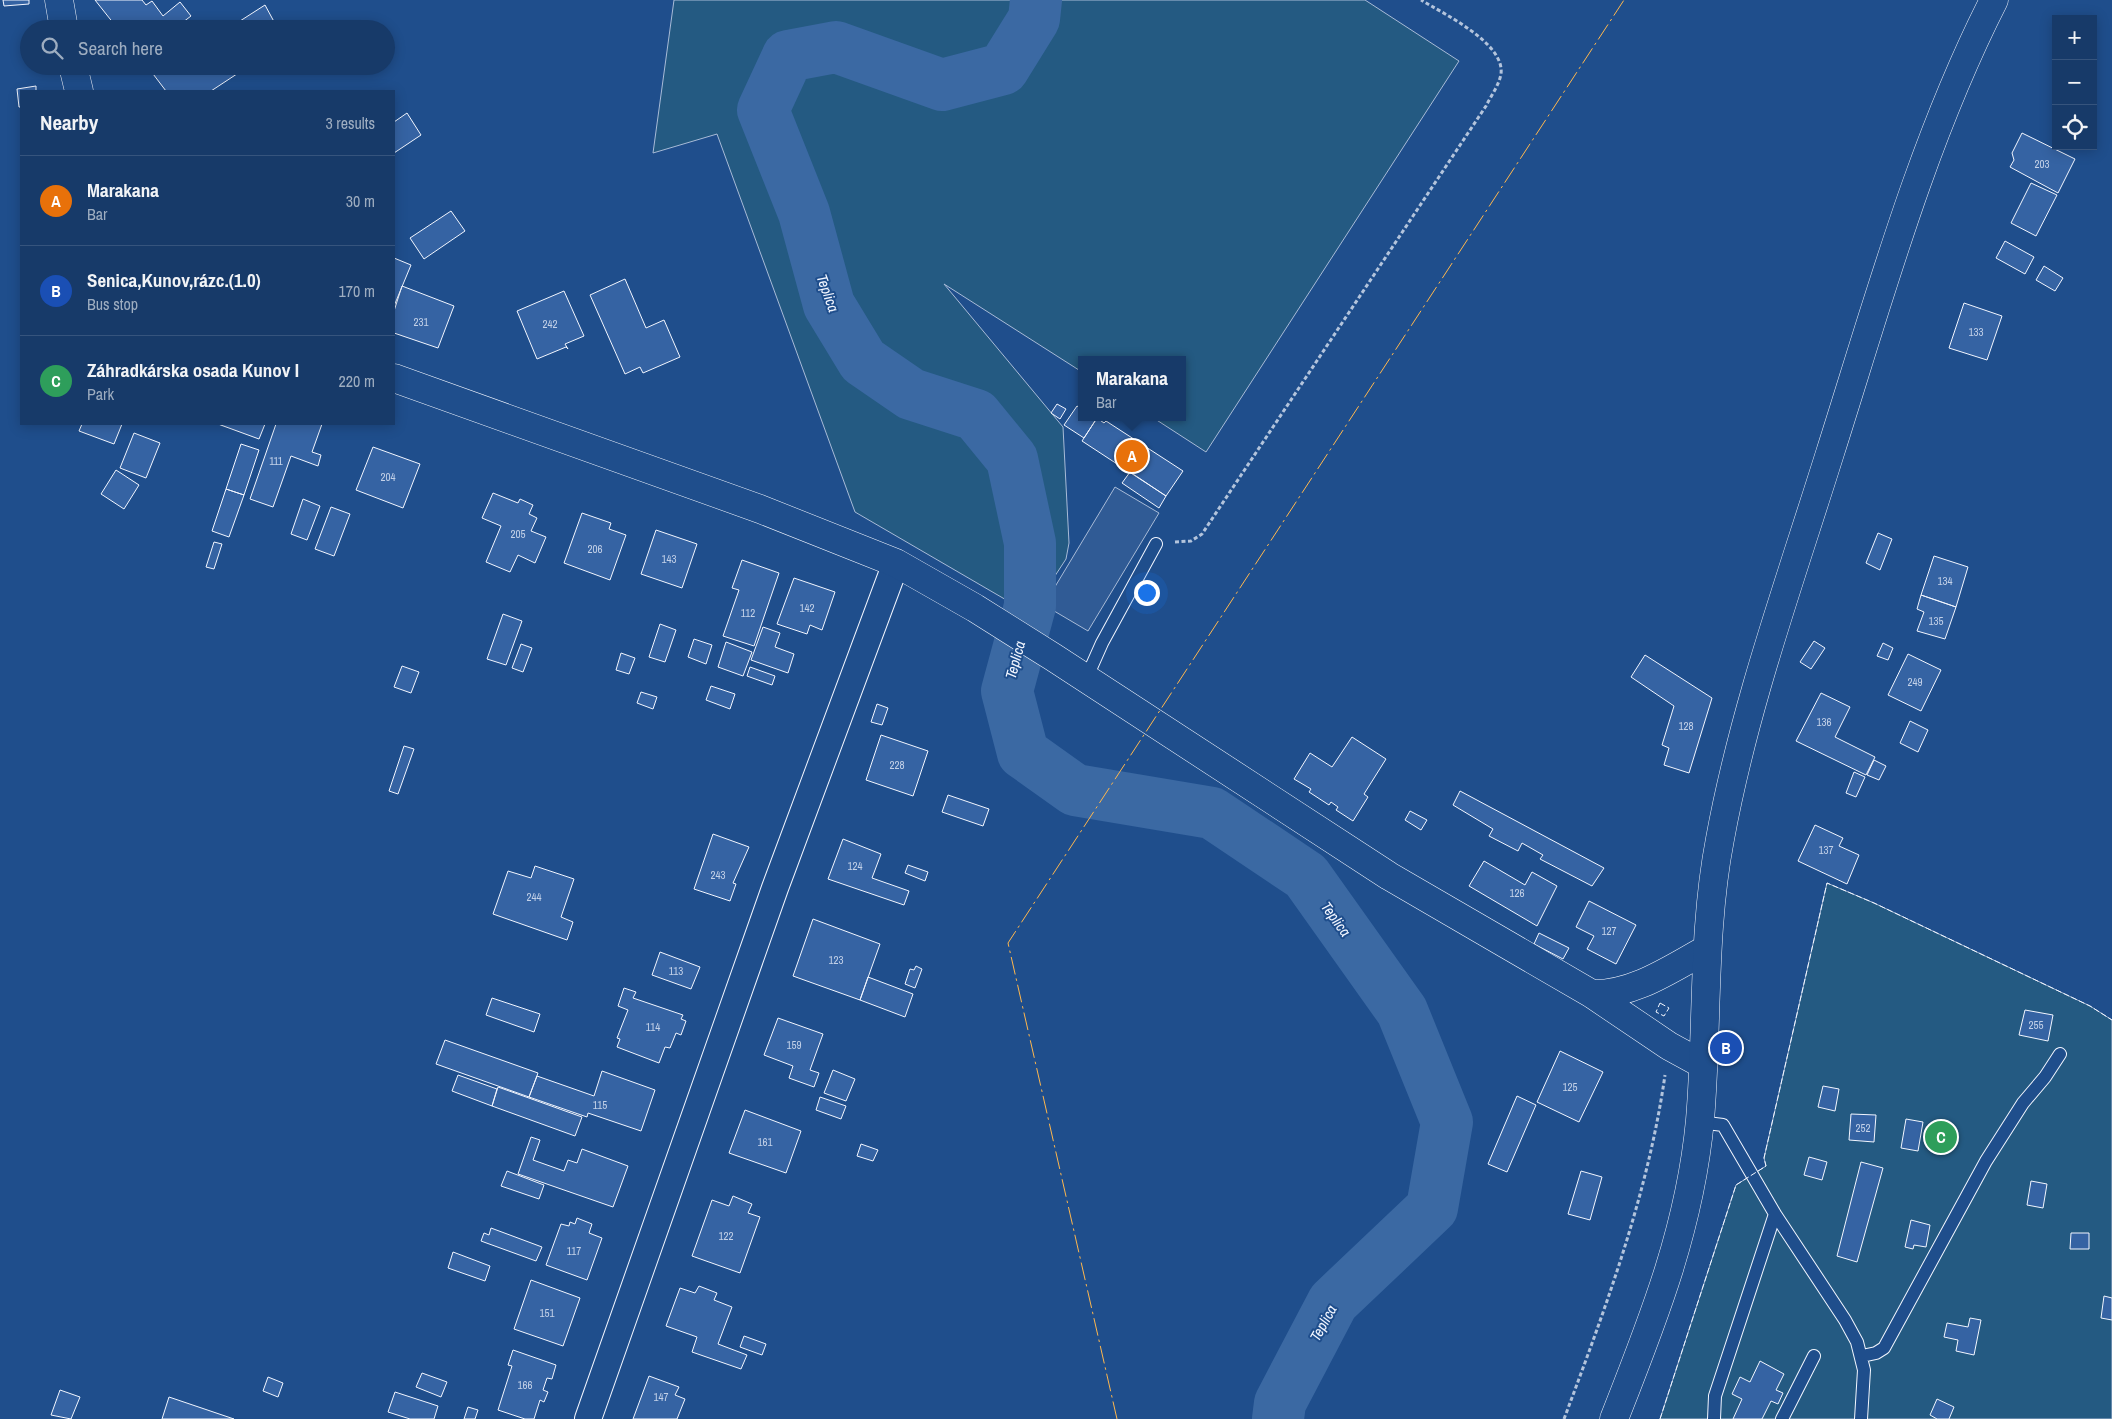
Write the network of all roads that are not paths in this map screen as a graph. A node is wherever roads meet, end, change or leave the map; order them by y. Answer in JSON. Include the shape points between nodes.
{"nodes":[{"id":1,"x":59,"y":0,"type":"edge"},
{"id":2,"x":1994,"y":0,"type":"edge"},
{"id":3,"x":62,"y":20,"type":"edge"},
{"id":4,"x":75,"y":75,"type":"edge"},
{"id":5,"x":79,"y":90,"type":"edge"},
{"id":6,"x":395,"y":378,"type":"edge"},
{"id":7,"x":1156,"y":544,"type":"road end"},
{"id":8,"x":896,"y":563,"type":"junction"},
{"id":9,"x":1086,"y":679,"type":"junction"},
{"id":10,"x":1708,"y":949,"type":"junction"},
{"id":11,"x":1592,"y":994,"type":"junction"},
{"id":12,"x":2060,"y":1054,"type":"dead end"},
{"id":13,"x":1702,"y":1064,"type":"junction"},
{"id":14,"x":1700,"y":1122,"type":"junction"},
{"id":15,"x":1775,"y":1214,"type":"junction"},
{"id":16,"x":1814,"y":1356,"type":"dead end"},
{"id":17,"x":1862,"y":1356,"type":"junction"},
{"id":18,"x":588,"y":1419,"type":"edge"},
{"id":19,"x":1614,"y":1419,"type":"edge"},
{"id":20,"x":1714,"y":1419,"type":"edge"},
{"id":21,"x":1782,"y":1419,"type":"edge"},
{"id":22,"x":1861,"y":1419,"type":"edge"}],
"edges":[{"from":1,"to":3,"type":"street"},
{"from":2,"to":10,"type":"street","via":[[1942,117],[1882,286],[1752,702],[1720,838]]},
{"from":4,"to":5,"type":"street"},
{"from":6,"to":8,"type":"street","via":[[760,509]]},
{"from":7,"to":9,"type":"lane"},
{"from":8,"to":9,"type":"street","via":[[975,608]]},
{"from":8,"to":18,"type":"street","via":[[775,888]]},
{"from":9,"to":11,"type":"street","via":[[1389,876]]},
{"from":10,"to":11,"type":"street","via":[[1620,992]]},
{"from":10,"to":13,"type":"street"},
{"from":11,"to":13,"type":"street","via":[[1668,1046]]},
{"from":12,"to":17,"type":"lane","via":[[2023,1103],[1986,1161],[1888,1342],[1876,1353]]},
{"from":13,"to":14,"type":"street"},
{"from":14,"to":15,"type":"lane","via":[[1724,1125]]},
{"from":14,"to":19,"type":"street","via":[[1690,1187],[1672,1266]]},
{"from":15,"to":17,"type":"lane","via":[[1845,1320]]},
{"from":15,"to":20,"type":"lane","via":[[1714,1396]]},
{"from":16,"to":21,"type":"lane"},
{"from":17,"to":22,"type":"lane"}]}
